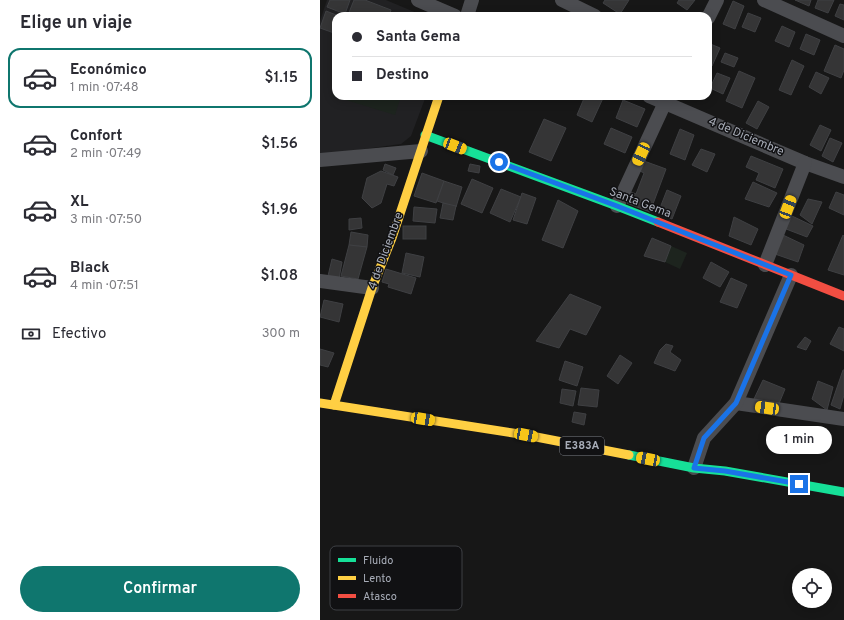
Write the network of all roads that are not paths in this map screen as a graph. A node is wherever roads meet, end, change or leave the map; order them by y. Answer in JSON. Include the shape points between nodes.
{"nodes":[{"id":1,"x":418,"y":0,"type":"edge"},
{"id":2,"x":472,"y":0,"type":"edge"},
{"id":3,"x":562,"y":0,"type":"edge"},
{"id":4,"x":718,"y":0,"type":"edge"},
{"id":5,"x":764,"y":0,"type":"edge"},
{"id":6,"x":446,"y":12,"type":"edge"},
{"id":7,"x":468,"y":12,"type":"edge"},
{"id":8,"x":586,"y":12,"type":"edge"},
{"id":9,"x":711,"y":12,"type":"edge"},
{"id":10,"x":844,"y":36,"type":"edge"},
{"id":11,"x":438,"y":100,"type":"edge"},
{"id":12,"x":666,"y":100,"type":"edge"},
{"id":13,"x":668,"y":100,"type":"edge"},
{"id":14,"x":425,"y":135,"type":"junction"},
{"id":15,"x":421,"y":151,"type":"junction"},
{"id":16,"x":320,"y":160,"type":"edge"},
{"id":17,"x":805,"y":163,"type":"junction"},
{"id":18,"x":844,"y":177,"type":"edge"},
{"id":19,"x":617,"y":206,"type":"junction"},
{"id":20,"x":765,"y":265,"type":"junction"},
{"id":21,"x":791,"y":275,"type":"junction"},
{"id":22,"x":320,"y":281,"type":"edge"},
{"id":23,"x":372,"y":288,"type":"junction"},
{"id":24,"x":844,"y":296,"type":"edge"},
{"id":25,"x":320,"y":403,"type":"edge"},
{"id":26,"x":736,"y":403,"type":"junction"},
{"id":27,"x":334,"y":405,"type":"junction"},
{"id":28,"x":844,"y":419,"type":"edge"},
{"id":29,"x":694,"y":468,"type":"junction"},
{"id":30,"x":844,"y":492,"type":"edge"}],
"edges":[{"from":1,"to":6,"type":"street"},
{"from":2,"to":7,"type":"street"},
{"from":3,"to":8,"type":"street"},
{"from":4,"to":9,"type":"street"},
{"from":5,"to":10,"type":"street"},
{"from":11,"to":14,"type":"street","name":"4 de Diciembre"},
{"from":12,"to":19,"type":"street"},
{"from":13,"to":17,"type":"street","name":"4 de Diciembre"},
{"from":14,"to":15,"type":"street","name":"4 de Diciembre"},
{"from":14,"to":19,"type":"street","name":"Santa Gema"},
{"from":15,"to":16,"type":"street"},
{"from":15,"to":23,"type":"street","name":"4 de Diciembre"},
{"from":17,"to":18,"type":"street","name":"4 de Diciembre"},
{"from":17,"to":20,"type":"street"},
{"from":19,"to":20,"type":"street","name":"Santa Gema"},
{"from":20,"to":21,"type":"street","name":"Santa Gema"},
{"from":21,"to":24,"type":"street","name":"Santa Gema"},
{"from":21,"to":26,"type":"street"},
{"from":22,"to":23,"type":"street"},
{"from":23,"to":27,"type":"street","name":"4 de Diciembre"},
{"from":25,"to":27,"type":"street","number":"E383A"},
{"from":26,"to":28,"type":"street"},
{"from":26,"to":29,"type":"street","via":[[704,438]]},
{"from":27,"to":29,"type":"street","number":"E383A","via":[[526,435]]},
{"from":29,"to":30,"type":"street","number":"E383A"}]}
